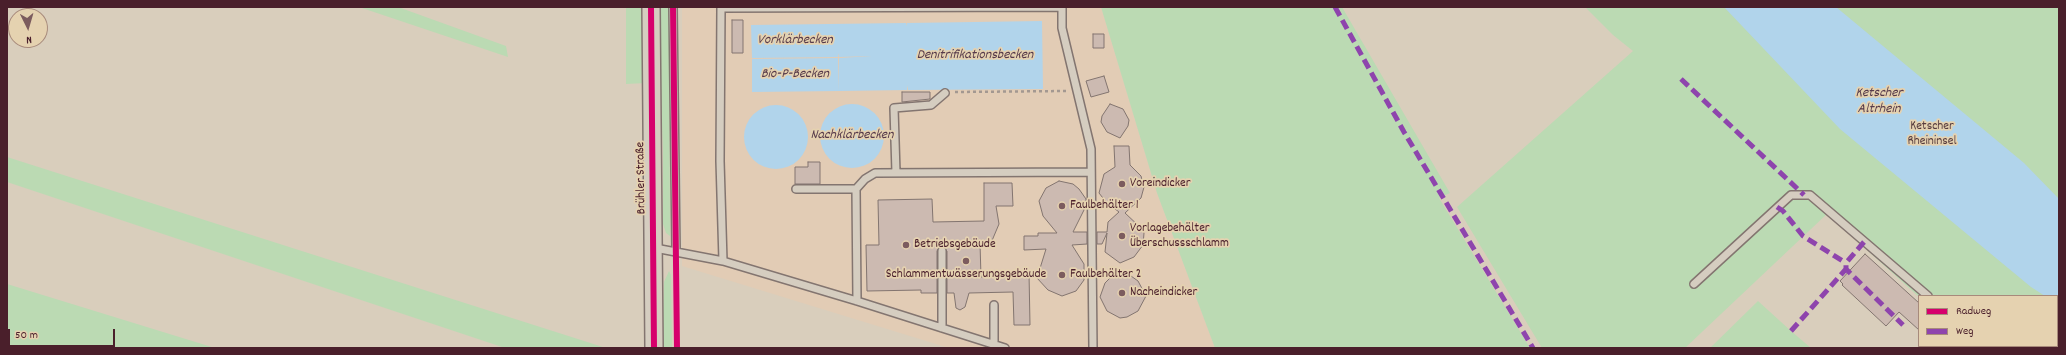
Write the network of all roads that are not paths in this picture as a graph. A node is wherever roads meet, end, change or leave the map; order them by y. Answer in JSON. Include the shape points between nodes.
{"nodes":[{"id":1,"x":651,"y":7,"type":"edge"},
{"id":2,"x":672,"y":7,"type":"edge"},
{"id":3,"x":945,"y":93,"type":"road end"},
{"id":4,"x":1091,"y":172,"type":"junction"},
{"id":5,"x":896,"y":173,"type":"junction"},
{"id":6,"x":796,"y":189,"type":"dead end"},
{"id":7,"x":856,"y":189,"type":"junction"},
{"id":8,"x":655,"y":248,"type":"junction"},
{"id":9,"x":676,"y":251,"type":"junction"},
{"id":10,"x":942,"y":251,"type":"dead end"},
{"id":11,"x":723,"y":261,"type":"junction"},
{"id":12,"x":1694,"y":284,"type":"dead end"},
{"id":13,"x":1927,"y":295,"type":"edge"},
{"id":14,"x":857,"y":301,"type":"junction"},
{"id":15,"x":994,"y":305,"type":"dead end"},
{"id":16,"x":942,"y":328,"type":"junction"},
{"id":17,"x":994,"y":344,"type":"junction"},
{"id":18,"x":654,"y":348,"type":"edge"},
{"id":19,"x":1005,"y":348,"type":"edge"},
{"id":20,"x":1093,"y":348,"type":"edge"}],
"edges":[{"from":1,"to":8,"type":"street","name":"Brühler Straße"},
{"from":2,"to":9,"type":"lane"},
{"from":3,"to":5,"type":"lane","via":[[931,106],[894,108]]},
{"from":4,"to":5,"type":"lane"},
{"from":4,"to":11,"type":"lane","via":[[1091,149],[1062,28],[1062,7],[721,8],[720,161]]},
{"from":4,"to":20,"type":"lane"},
{"from":5,"to":7,"type":"lane","via":[[875,174],[864,179]]},
{"from":6,"to":7,"type":"lane"},
{"from":7,"to":14,"type":"lane"},
{"from":8,"to":9,"type":"lane"},
{"from":8,"to":18,"type":"street","name":"Brühler Straße"},
{"from":9,"to":11,"type":"lane"},
{"from":10,"to":16,"type":"lane"},
{"from":11,"to":14,"type":"lane"},
{"from":12,"to":13,"type":"lane","via":[[1791,195],[1810,195]]},
{"from":14,"to":16,"type":"lane"},
{"from":15,"to":17,"type":"lane"},
{"from":16,"to":17,"type":"lane"},
{"from":17,"to":19,"type":"lane"}]}
